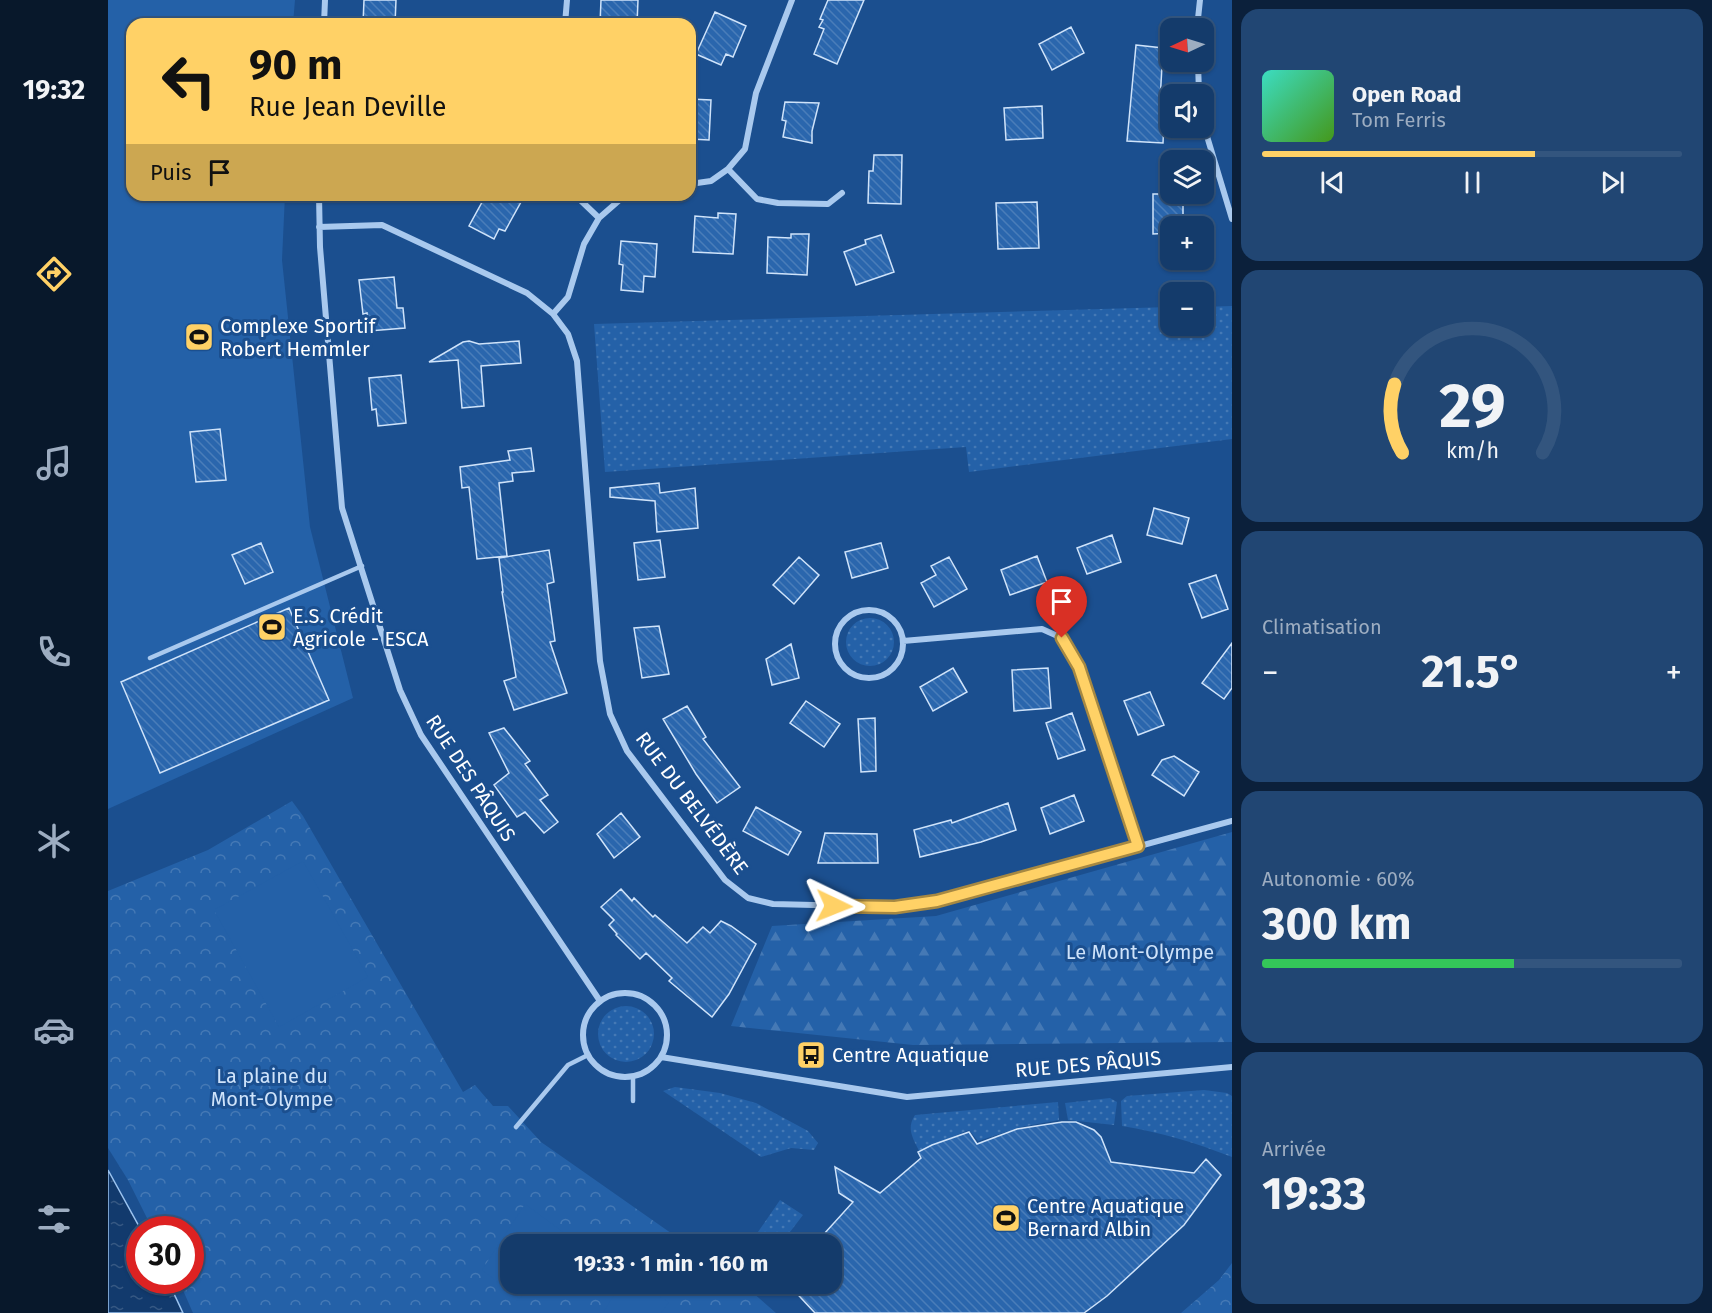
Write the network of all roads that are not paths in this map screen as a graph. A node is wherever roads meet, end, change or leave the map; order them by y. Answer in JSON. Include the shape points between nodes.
{"nodes":[{"id":1,"x":325,"y":0,"type":"edge"},
{"id":2,"x":567,"y":0,"type":"edge"},
{"id":3,"x":792,"y":0,"type":"edge"},
{"id":4,"x":1200,"y":0,"type":"edge"},
{"id":5,"x":324,"y":18,"type":"edge"},
{"id":6,"x":566,"y":18,"type":"edge"},
{"id":7,"x":1198,"y":18,"type":"edge"},
{"id":8,"x":1208,"y":138,"type":"edge"},
{"id":9,"x":728,"y":169,"type":"junction"},
{"id":10,"x":696,"y":183,"type":"edge"},
{"id":11,"x":842,"y":193,"type":"dead end"},
{"id":12,"x":319,"y":201,"type":"edge"},
{"id":13,"x":581,"y":201,"type":"edge"},
{"id":14,"x":618,"y":201,"type":"edge"},
{"id":15,"x":599,"y":218,"type":"junction"},
{"id":16,"x":1232,"y":219,"type":"edge"},
{"id":17,"x":319,"y":227,"type":"junction"},
{"id":18,"x":553,"y":314,"type":"junction"},
{"id":19,"x":363,"y":566,"type":"junction"},
{"id":20,"x":903,"y":640,"type":"junction"},
{"id":21,"x":150,"y":658,"type":"dead end"},
{"id":22,"x":1232,"y":821,"type":"edge"},
{"id":23,"x":1138,"y":846,"type":"junction"},
{"id":24,"x":600,"y":1001,"type":"junction"},
{"id":25,"x":588,"y":1055,"type":"junction"},
{"id":26,"x":662,"y":1058,"type":"junction"},
{"id":27,"x":1232,"y":1067,"type":"edge"},
{"id":28,"x":633,"y":1077,"type":"junction"},
{"id":29,"x":633,"y":1101,"type":"dead end"},
{"id":30,"x":516,"y":1127,"type":"dead end"}],
"edges":[{"from":1,"to":5,"type":"street"},
{"from":2,"to":6,"type":"street"},
{"from":3,"to":9,"type":"street","via":[[756,93],[745,149]]},
{"from":4,"to":7,"type":"street"},
{"from":8,"to":16,"type":"street"},
{"from":9,"to":10,"type":"street","via":[[711,181]]},
{"from":9,"to":11,"type":"street","via":[[757,200],[828,204]]},
{"from":12,"to":17,"type":"street","name":"RUE DES PÂQUIS"},
{"from":13,"to":15,"type":"street"},
{"from":14,"to":15,"type":"street"},
{"from":15,"to":18,"type":"street","via":[[584,244],[568,297]]},
{"from":17,"to":18,"type":"street","name":"RUE DU BELVÉDÈRE","via":[[382,225],[527,293]]},
{"from":17,"to":19,"type":"street","name":"RUE DES PÂQUIS","via":[[342,508]]},
{"from":18,"to":23,"type":"street","name":"RUE DU BELVÉDÈRE","via":[[568,334],[577,361],[600,661],[610,714],[627,751],[725,880],[748,898],[773,904],[895,907],[937,901]]},
{"from":19,"to":21,"type":"lane"},
{"from":19,"to":24,"type":"street","name":"RUE DES PÂQUIS","via":[[400,690],[421,735]]},
{"from":20,"to":20,"type":"street","via":[[894,621],[875,610],[864,610],[845,619],[835,639],[836,651],[847,670],[868,678],[890,671],[902,652]]},
{"from":20,"to":23,"type":"street","via":[[1042,629],[1062,638],[1079,667]]},
{"from":22,"to":23,"type":"street","name":"RUE DU BELVÉDÈRE"},
{"from":24,"to":25,"type":"street","via":[[591,1009],[583,1032]]},
{"from":24,"to":26,"type":"street","via":[[613,994],[627,993],[654,1004],[667,1029]]},
{"from":25,"to":28,"type":"street","via":[[606,1073]]},
{"from":25,"to":30,"type":"lane","via":[[568,1065]]},
{"from":26,"to":27,"type":"street","name":"RUE DES PÂQUIS","via":[[907,1097]]},
{"from":26,"to":28,"type":"street","via":[[654,1067]]},
{"from":28,"to":29,"type":"lane"}]}
